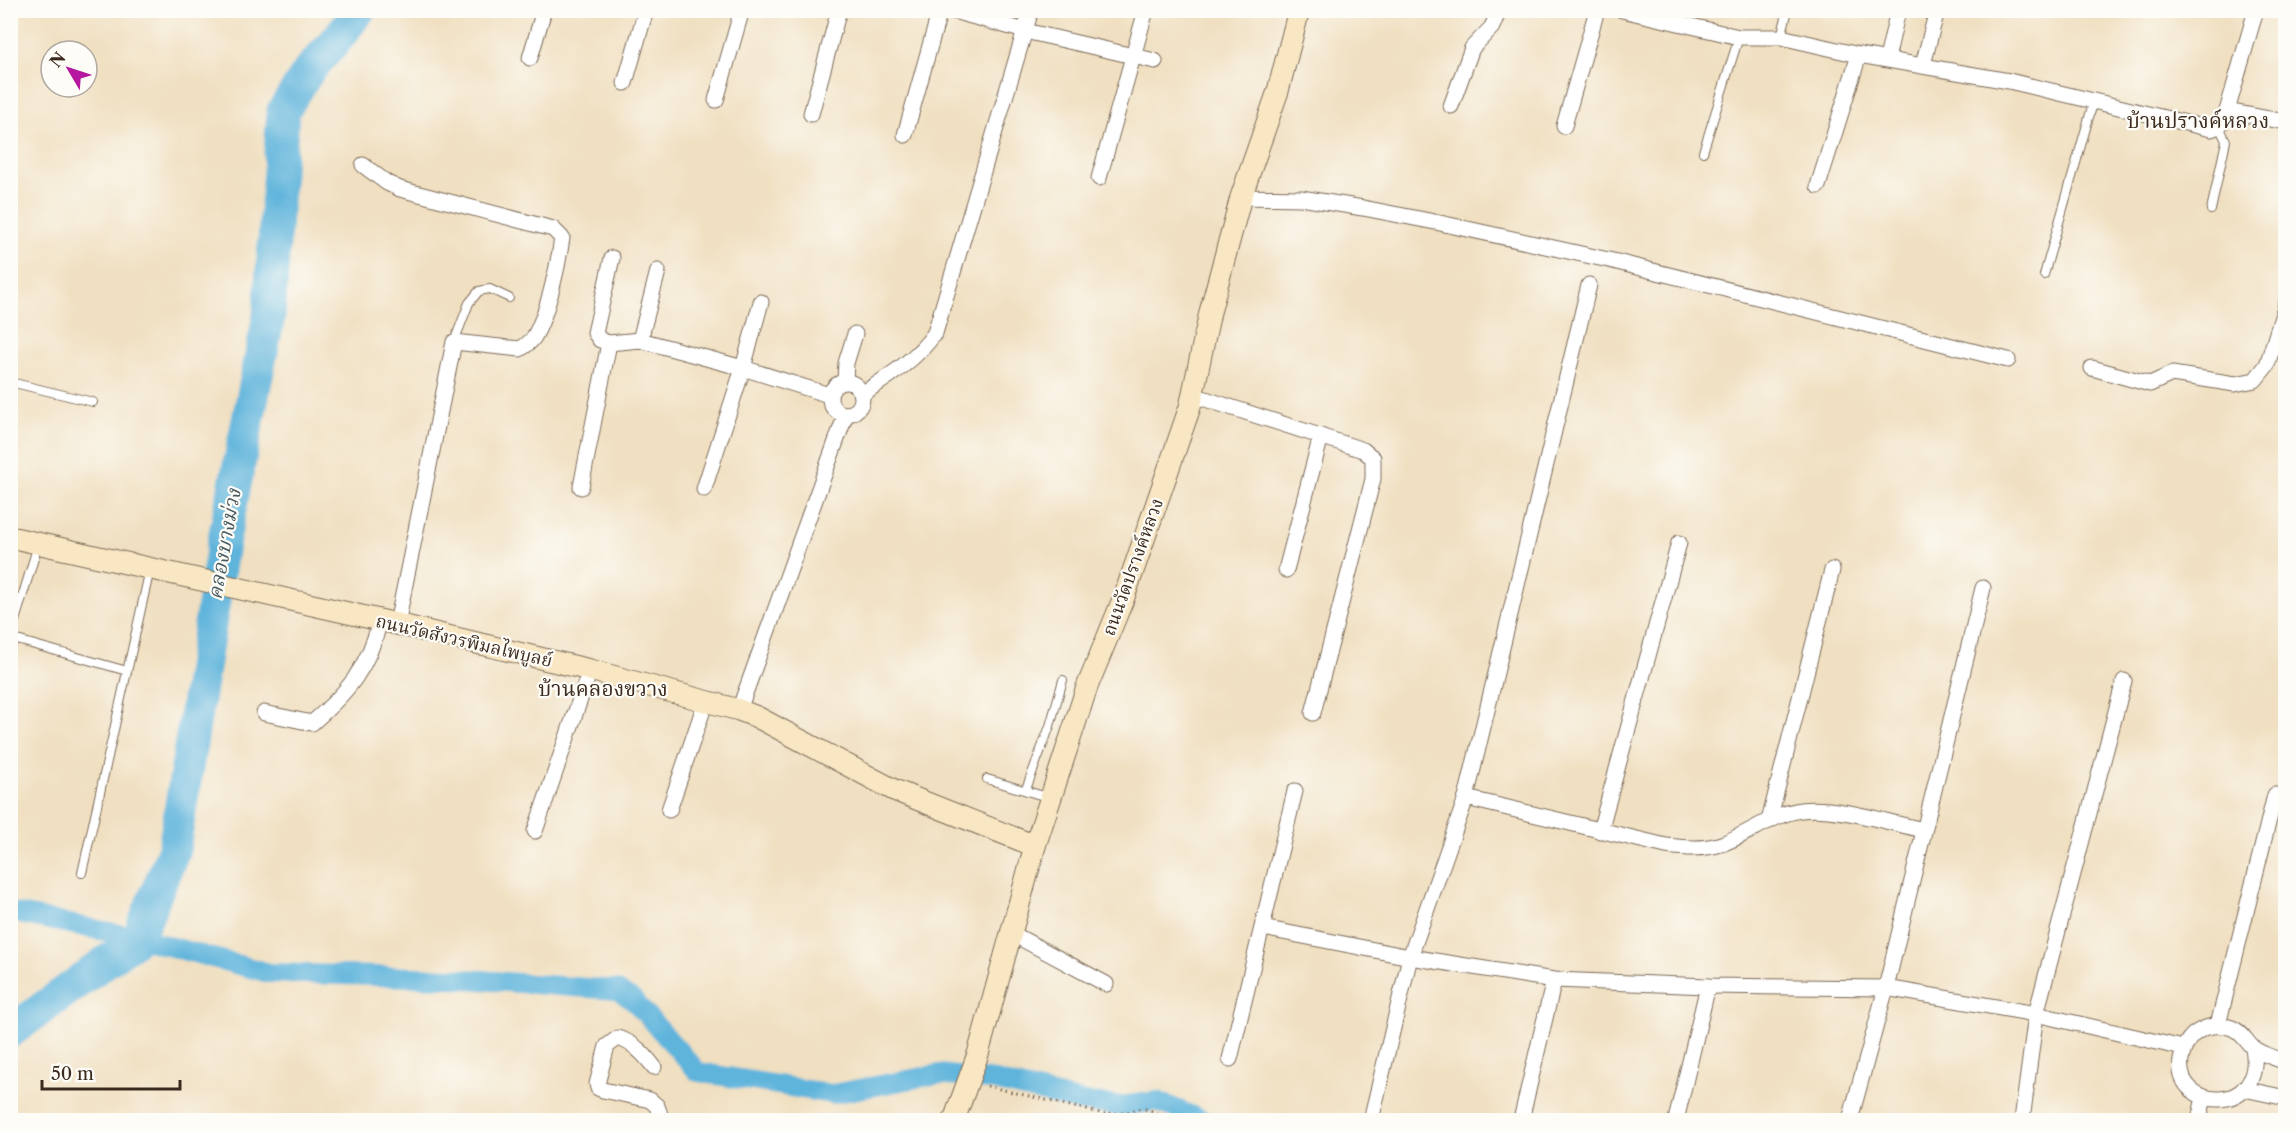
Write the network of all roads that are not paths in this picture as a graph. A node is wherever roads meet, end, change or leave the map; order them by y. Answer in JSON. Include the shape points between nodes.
{"nodes":[{"id":1,"x":544,"y":10,"type":"edge"},
{"id":2,"x":646,"y":10,"type":"edge"},
{"id":3,"x":742,"y":10,"type":"edge"},
{"id":4,"x":839,"y":10,"type":"edge"},
{"id":5,"x":940,"y":10,"type":"edge"},
{"id":6,"x":950,"y":10,"type":"edge"},
{"id":7,"x":1031,"y":10,"type":"edge"},
{"id":8,"x":1146,"y":10,"type":"edge"},
{"id":9,"x":1299,"y":10,"type":"edge"},
{"id":10,"x":1499,"y":10,"type":"edge"},
{"id":11,"x":1597,"y":10,"type":"edge"},
{"id":12,"x":1622,"y":10,"type":"edge"},
{"id":13,"x":1788,"y":10,"type":"edge"},
{"id":14,"x":1898,"y":10,"type":"edge"},
{"id":15,"x":1936,"y":10,"type":"edge"},
{"id":16,"x":2256,"y":10,"type":"edge"},
{"id":17,"x":1659,"y":14,"type":"edge"},
{"id":18,"x":1024,"y":31,"type":"junction"},
{"id":19,"x":1739,"y":37,"type":"junction"},
{"id":20,"x":1780,"y":37,"type":"junction"},
{"id":21,"x":1860,"y":55,"type":"junction"},
{"id":22,"x":1134,"y":56,"type":"junction"},
{"id":23,"x":530,"y":58,"type":"dead end"},
{"id":24,"x":1887,"y":59,"type":"junction"},
{"id":25,"x":1155,"y":61,"type":"dead end"},
{"id":26,"x":1923,"y":65,"type":"junction"},
{"id":27,"x":625,"y":83,"type":"dead end"},
{"id":28,"x":716,"y":100,"type":"dead end"},
{"id":29,"x":2094,"y":100,"type":"junction"},
{"id":30,"x":1451,"y":106,"type":"dead end"},
{"id":31,"x":2227,"y":111,"type":"junction"},
{"id":32,"x":811,"y":114,"type":"dead end"},
{"id":33,"x":2286,"y":122,"type":"edge"},
{"id":34,"x":1564,"y":126,"type":"dead end"},
{"id":35,"x":2219,"y":126,"type":"junction"},
{"id":36,"x":904,"y":135,"type":"dead end"},
{"id":37,"x":1703,"y":152,"type":"dead end"},
{"id":38,"x":363,"y":165,"type":"dead end"},
{"id":39,"x":1099,"y":178,"type":"dead end"},
{"id":40,"x":1818,"y":186,"type":"dead end"},
{"id":41,"x":1241,"y":197,"type":"junction"},
{"id":42,"x":2211,"y":210,"type":"dead end"},
{"id":43,"x":612,"y":258,"type":"dead end"},
{"id":44,"x":658,"y":271,"type":"dead end"},
{"id":45,"x":2044,"y":275,"type":"dead end"},
{"id":46,"x":1589,"y":285,"type":"dead end"},
{"id":47,"x":509,"y":298,"type":"dead end"},
{"id":48,"x":761,"y":302,"type":"dead end"},
{"id":49,"x":2286,"y":304,"type":"edge"},
{"id":50,"x":855,"y":334,"type":"dead end"},
{"id":51,"x":640,"y":340,"type":"junction"},
{"id":52,"x":454,"y":342,"type":"junction"},
{"id":53,"x":609,"y":343,"type":"junction"},
{"id":54,"x":2008,"y":360,"type":"dead end"},
{"id":55,"x":743,"y":368,"type":"junction"},
{"id":56,"x":2092,"y":368,"type":"dead end"},
{"id":57,"x":845,"y":381,"type":"junction"},
{"id":58,"x":10,"y":382,"type":"edge"},
{"id":59,"x":862,"y":394,"type":"junction"},
{"id":60,"x":829,"y":395,"type":"junction"},
{"id":61,"x":1193,"y":395,"type":"junction"},
{"id":62,"x":93,"y":402,"type":"dead end"},
{"id":63,"x":846,"y":414,"type":"junction"},
{"id":64,"x":1321,"y":436,"type":"junction"},
{"id":65,"x":581,"y":487,"type":"dead end"},
{"id":66,"x":704,"y":489,"type":"dead end"},
{"id":67,"x":10,"y":537,"type":"edge"},
{"id":68,"x":39,"y":543,"type":"junction"},
{"id":69,"x":1679,"y":543,"type":"dead end"},
{"id":70,"x":150,"y":567,"type":"junction"},
{"id":71,"x":1286,"y":570,"type":"dead end"},
{"id":72,"x":1832,"y":570,"type":"dead end"},
{"id":73,"x":1983,"y":588,"type":"dead end"},
{"id":74,"x":388,"y":622,"type":"junction"},
{"id":75,"x":10,"y":637,"type":"edge"},
{"id":76,"x":590,"y":670,"type":"junction"},
{"id":77,"x":127,"y":671,"type":"junction"},
{"id":78,"x":1063,"y":681,"type":"dead end"},
{"id":79,"x":2124,"y":681,"type":"dead end"},
{"id":80,"x":706,"y":701,"type":"junction"},
{"id":81,"x":739,"y":711,"type":"junction"},
{"id":82,"x":1313,"y":712,"type":"dead end"},
{"id":83,"x":264,"y":713,"type":"dead end"},
{"id":84,"x":987,"y":779,"type":"dead end"},
{"id":85,"x":1026,"y":789,"type":"junction"},
{"id":86,"x":1295,"y":791,"type":"dead end"},
{"id":87,"x":2275,"y":795,"type":"dead end"},
{"id":88,"x":1051,"y":798,"type":"junction"},
{"id":89,"x":1466,"y":798,"type":"junction"},
{"id":90,"x":669,"y":810,"type":"dead end"},
{"id":91,"x":1770,"y":821,"type":"junction"},
{"id":92,"x":1924,"y":830,"type":"junction"},
{"id":93,"x":535,"y":831,"type":"dead end"},
{"id":94,"x":1600,"y":831,"type":"junction"},
{"id":95,"x":1035,"y":846,"type":"junction"},
{"id":96,"x":82,"y":873,"type":"dead end"},
{"id":97,"x":1263,"y":928,"type":"junction"},
{"id":98,"x":1011,"y":933,"type":"junction"},
{"id":99,"x":1410,"y":957,"type":"junction"},
{"id":100,"x":1554,"y":980,"type":"junction"},
{"id":101,"x":1106,"y":984,"type":"dead end"},
{"id":102,"x":1708,"y":986,"type":"junction"},
{"id":103,"x":1886,"y":988,"type":"junction"},
{"id":104,"x":2037,"y":1014,"type":"junction"},
{"id":105,"x":2218,"y":1025,"type":"junction"},
{"id":106,"x":2183,"y":1048,"type":"junction"},
{"id":107,"x":2253,"y":1048,"type":"junction"},
{"id":108,"x":1230,"y":1059,"type":"dead end"},
{"id":109,"x":2286,"y":1062,"type":"edge"},
{"id":110,"x":654,"y":1067,"type":"dead end"},
{"id":111,"x":2244,"y":1089,"type":"junction"},
{"id":112,"x":2204,"y":1097,"type":"junction"},
{"id":113,"x":2286,"y":1098,"type":"edge"},
{"id":114,"x":662,"y":1120,"type":"edge"},
{"id":115,"x":954,"y":1120,"type":"edge"},
{"id":116,"x":1371,"y":1120,"type":"edge"},
{"id":117,"x":1521,"y":1120,"type":"edge"},
{"id":118,"x":1676,"y":1120,"type":"edge"},
{"id":119,"x":1850,"y":1120,"type":"edge"},
{"id":120,"x":2022,"y":1120,"type":"edge"},
{"id":121,"x":2199,"y":1120,"type":"edge"}],
"edges":[{"from":1,"to":23,"type":"street"},
{"from":2,"to":27,"type":"street"},
{"from":3,"to":28,"type":"street"},
{"from":4,"to":32,"type":"street"},
{"from":5,"to":36,"type":"street"},
{"from":6,"to":18,"type":"street"},
{"from":7,"to":18,"type":"street"},
{"from":8,"to":22,"type":"street"},
{"from":9,"to":41,"type":"street","name":"ถนนวัดปรางค์หลวง","via":[[1278,91]]},
{"from":10,"to":30,"type":"street","via":[[1492,27],[1472,48]]},
{"from":11,"to":34,"type":"street"},
{"from":12,"to":17,"type":"street"},
{"from":13,"to":20,"type":"lane"},
{"from":14,"to":24,"type":"street"},
{"from":15,"to":26,"type":"street"},
{"from":16,"to":31,"type":"street"},
{"from":17,"to":19,"type":"street"},
{"from":18,"to":22,"type":"street"},
{"from":18,"to":59,"type":"street","via":[[935,333],[900,369]]},
{"from":19,"to":20,"type":"street"},
{"from":19,"to":37,"type":"lane"},
{"from":20,"to":21,"type":"street"},
{"from":21,"to":24,"type":"street"},
{"from":21,"to":40,"type":"street"},
{"from":22,"to":25,"type":"street"},
{"from":22,"to":39,"type":"street"},
{"from":24,"to":26,"type":"street"},
{"from":26,"to":29,"type":"street"},
{"from":29,"to":35,"type":"street","via":[[2211,129]]},
{"from":29,"to":45,"type":"lane"},
{"from":31,"to":33,"type":"street"},
{"from":31,"to":35,"type":"street"},
{"from":35,"to":42,"type":"lane","via":[[2226,141]]},
{"from":38,"to":52,"type":"street","via":[[400,189],[553,229],[562,238],[548,301],[529,344],[520,349]]},
{"from":41,"to":54,"type":"street","via":[[1301,198],[1363,207],[1613,261]]},
{"from":41,"to":61,"type":"street","name":"ถนนวัดปรางค์หลวง","via":[[1210,312]]},
{"from":43,"to":53,"type":"street","via":[[595,333]]},
{"from":44,"to":51,"type":"street"},
{"from":46,"to":89,"type":"street"},
{"from":47,"to":52,"type":"lane","via":[[490,289],[478,291]]},
{"from":48,"to":55,"type":"street"},
{"from":49,"to":56,"type":"street","via":[[2267,365],[2255,380],[2235,384],[2172,375],[2150,384]]},
{"from":50,"to":57,"type":"street"},
{"from":51,"to":53,"type":"street"},
{"from":51,"to":55,"type":"street"},
{"from":52,"to":74,"type":"street"},
{"from":53,"to":65,"type":"street"},
{"from":55,"to":60,"type":"street"},
{"from":55,"to":66,"type":"street"},
{"from":57,"to":59,"type":"street","via":[[853,383]]},
{"from":57,"to":60,"type":"street","via":[[832,388]]},
{"from":58,"to":62,"type":"lane"},
{"from":59,"to":63,"type":"street","via":[[859,408]]},
{"from":60,"to":63,"type":"street","via":[[833,409]]},
{"from":61,"to":64,"type":"street"},
{"from":61,"to":88,"type":"street","name":"ถนนวัดปรางค์หลวง"},
{"from":63,"to":81,"type":"street"},
{"from":64,"to":71,"type":"street"},
{"from":64,"to":82,"type":"street","via":[[1363,450],[1373,458],[1374,465]]},
{"from":67,"to":68,"type":"street","name":"ถนนวัดสังวรพิมลไพบูลย์"},
{"from":68,"to":70,"type":"street","name":"ถนนวัดสังวรพิมลไพบูลย์"},
{"from":68,"to":75,"type":"lane"},
{"from":69,"to":94,"type":"street"},
{"from":70,"to":74,"type":"street","name":"ถนนวัดสังวรพิมลไพบูลย์"},
{"from":70,"to":77,"type":"lane"},
{"from":72,"to":91,"type":"street"},
{"from":73,"to":92,"type":"street"},
{"from":74,"to":76,"type":"street","name":"ถนนวัดสังวรพิมลไพบูลย์"},
{"from":74,"to":83,"type":"street","via":[[362,669],[312,723]]},
{"from":75,"to":77,"type":"lane"},
{"from":76,"to":80,"type":"street","name":"ถนนวัดสังวรพิมลไพบูลย์"},
{"from":76,"to":93,"type":"street"},
{"from":77,"to":96,"type":"lane"},
{"from":78,"to":85,"type":"lane"},
{"from":79,"to":104,"type":"street"},
{"from":80,"to":81,"type":"street","name":"ถนนวัดสังวรพิมลไพบูลย์"},
{"from":80,"to":90,"type":"street"},
{"from":81,"to":95,"type":"street","name":"ถนนวัดสังวรพิมลไพบูลย์","via":[[758,717],[894,790]]},
{"from":84,"to":85,"type":"lane"},
{"from":85,"to":88,"type":"lane"},
{"from":86,"to":97,"type":"street"},
{"from":87,"to":105,"type":"street"},
{"from":88,"to":95,"type":"street","name":"ถนนวัดปรางค์หลวง"},
{"from":89,"to":94,"type":"street"},
{"from":89,"to":99,"type":"street"},
{"from":91,"to":92,"type":"street","via":[[1800,810],[1825,809]]},
{"from":91,"to":94,"type":"street","via":[[1720,844],[1690,849]]},
{"from":92,"to":103,"type":"street"},
{"from":95,"to":98,"type":"street","name":"ถนนวัดปรางค์หลวง"},
{"from":97,"to":99,"type":"street"},
{"from":97,"to":108,"type":"street"},
{"from":98,"to":101,"type":"street"},
{"from":98,"to":115,"type":"street","name":"ถนนวัดปรางค์หลวง","via":[[978,1054]]},
{"from":99,"to":100,"type":"street"},
{"from":99,"to":116,"type":"street"},
{"from":100,"to":102,"type":"street"},
{"from":100,"to":117,"type":"street"},
{"from":102,"to":103,"type":"street"},
{"from":102,"to":118,"type":"street"},
{"from":103,"to":104,"type":"street"},
{"from":103,"to":119,"type":"street"},
{"from":104,"to":106,"type":"street"},
{"from":104,"to":120,"type":"street"},
{"from":105,"to":106,"type":"street","via":[[2204,1028]]},
{"from":105,"to":107,"type":"street","via":[[2233,1028]]},
{"from":106,"to":112,"type":"street","via":[[2183,1077]]},
{"from":107,"to":109,"type":"street"},
{"from":107,"to":111,"type":"street","via":[[2253,1077]]},
{"from":110,"to":114,"type":"street","via":[[643,1052],[618,1038],[607,1046],[597,1084],[603,1090],[650,1100]]},
{"from":111,"to":112,"type":"street","via":[[2218,1100]]},
{"from":111,"to":113,"type":"street"},
{"from":112,"to":121,"type":"street"}]}
